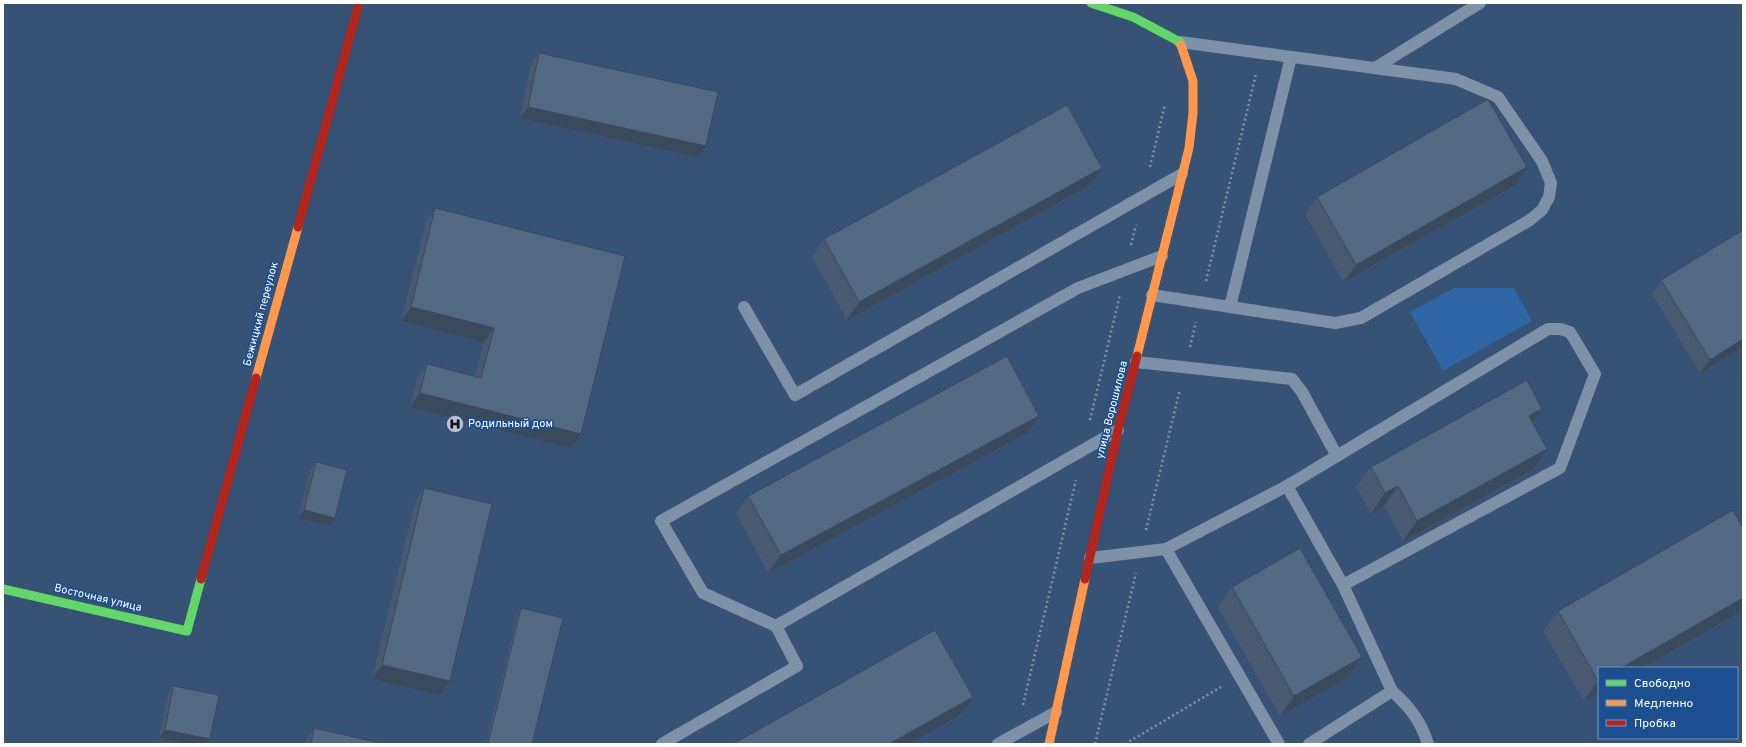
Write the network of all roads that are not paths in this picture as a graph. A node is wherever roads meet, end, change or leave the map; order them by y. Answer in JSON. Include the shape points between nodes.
{"nodes":[{"id":1,"x":359,"y":3,"type":"edge"},
{"id":2,"x":1090,"y":3,"type":"edge"},
{"id":3,"x":1480,"y":3,"type":"edge"},
{"id":4,"x":1180,"y":42,"type":"junction"},
{"id":5,"x":1291,"y":56,"type":"junction"},
{"id":6,"x":1375,"y":68,"type":"junction"},
{"id":7,"x":1182,"y":174,"type":"junction"},
{"id":8,"x":1162,"y":256,"type":"junction"},
{"id":9,"x":1152,"y":295,"type":"junction"},
{"id":10,"x":744,"y":307,"type":"dead end"},
{"id":11,"x":1230,"y":307,"type":"junction"},
{"id":12,"x":1136,"y":362,"type":"junction"},
{"id":13,"x":1118,"y":430,"type":"junction"},
{"id":14,"x":1337,"y":456,"type":"junction"},
{"id":15,"x":1287,"y":486,"type":"junction"},
{"id":16,"x":1166,"y":549,"type":"junction"},
{"id":17,"x":1090,"y":558,"type":"junction"},
{"id":18,"x":1343,"y":585,"type":"junction"},
{"id":19,"x":3,"y":589,"type":"edge"},
{"id":20,"x":776,"y":626,"type":"junction"},
{"id":21,"x":187,"y":631,"type":"joint"},
{"id":22,"x":1392,"y":691,"type":"junction"},
{"id":23,"x":1056,"y":712,"type":"junction"},
{"id":24,"x":662,"y":744,"type":"edge"},
{"id":25,"x":998,"y":744,"type":"edge"},
{"id":26,"x":1049,"y":744,"type":"edge"},
{"id":27,"x":1278,"y":744,"type":"edge"},
{"id":28,"x":1309,"y":744,"type":"edge"},
{"id":29,"x":1428,"y":744,"type":"edge"}],
"edges":[{"from":1,"to":21,"type":"street","name":"Бежицкий переулок"},
{"from":2,"to":4,"type":"street","via":[[1133,17]]},
{"from":3,"to":6,"type":"lane"},
{"from":4,"to":5,"type":"lane"},
{"from":4,"to":7,"type":"street","name":"улица Ворошилова","via":[[1193,82],[1189,148]]},
{"from":5,"to":6,"type":"lane"},
{"from":5,"to":11,"type":"lane"},
{"from":6,"to":11,"type":"lane","via":[[1456,79],[1498,97],[1542,161],[1551,183],[1549,197],[1542,210],[1530,220],[1362,318],[1335,323]]},
{"from":7,"to":8,"type":"street","name":"улица Ворошилова"},
{"from":7,"to":10,"type":"lane","via":[[795,395]]},
{"from":8,"to":9,"type":"street","name":"улица Ворошилова"},
{"from":8,"to":20,"type":"lane","via":[[1078,288],[661,521],[703,593]]},
{"from":9,"to":11,"type":"lane"},
{"from":9,"to":12,"type":"street","name":"улица Ворошилова"},
{"from":12,"to":13,"type":"street","name":"улица Ворошилова"},
{"from":12,"to":14,"type":"lane","via":[[1292,379],[1299,387]]},
{"from":13,"to":17,"type":"street","name":"улица Ворошилова"},
{"from":13,"to":20,"type":"lane"},
{"from":14,"to":15,"type":"lane"},
{"from":14,"to":18,"type":"lane","via":[[1548,329],[1570,332],[1595,374],[1560,468]]},
{"from":15,"to":16,"type":"lane"},
{"from":15,"to":18,"type":"lane"},
{"from":16,"to":17,"type":"lane"},
{"from":16,"to":27,"type":"lane"},
{"from":17,"to":23,"type":"street","name":"улица Ворошилова"},
{"from":18,"to":22,"type":"lane"},
{"from":19,"to":21,"type":"street","name":"Восточная улица"},
{"from":20,"to":24,"type":"lane","via":[[797,666]]},
{"from":22,"to":28,"type":"lane"},
{"from":22,"to":29,"type":"lane","via":[[1409,706]]},
{"from":23,"to":25,"type":"lane"},
{"from":23,"to":26,"type":"street","name":"улица Ворошилова"}]}
